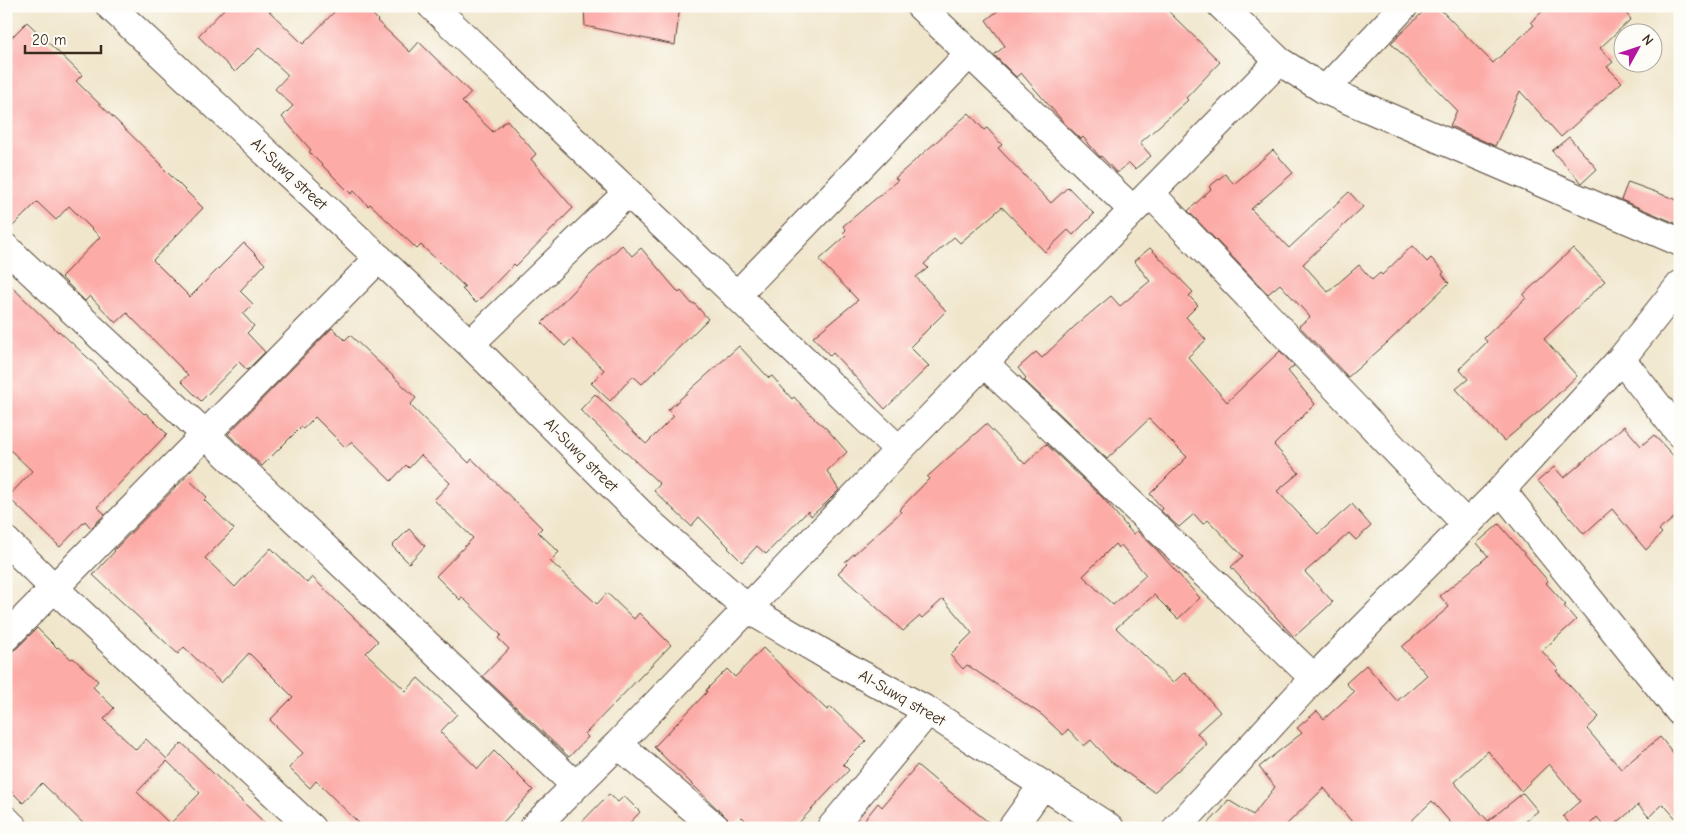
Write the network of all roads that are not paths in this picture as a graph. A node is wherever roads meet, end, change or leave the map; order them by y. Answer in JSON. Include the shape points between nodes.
{"nodes":[{"id":1,"x":110,"y":6,"type":"edge"},
{"id":2,"x":432,"y":6,"type":"edge"},
{"id":3,"x":920,"y":6,"type":"edge"},
{"id":4,"x":1222,"y":6,"type":"edge"},
{"id":5,"x":1404,"y":6,"type":"edge"},
{"id":6,"x":969,"y":54,"type":"junction"},
{"id":7,"x":1279,"y":61,"type":"junction"},
{"id":8,"x":1325,"y":90,"type":"junction"},
{"id":9,"x":627,"y":193,"type":"junction"},
{"id":10,"x":1141,"y":201,"type":"junction"},
{"id":11,"x":1680,"y":242,"type":"edge"},
{"id":12,"x":6,"y":248,"type":"edge"},
{"id":13,"x":379,"y":258,"type":"junction"},
{"id":14,"x":1680,"y":285,"type":"edge"},
{"id":15,"x":736,"y":296,"type":"junction"},
{"id":16,"x":470,"y":344,"type":"junction"},
{"id":17,"x":1621,"y":359,"type":"junction"},
{"id":18,"x":984,"y":363,"type":"junction"},
{"id":19,"x":1680,"y":434,"type":"edge"},
{"id":20,"x":206,"y":435,"type":"junction"},
{"id":21,"x":900,"y":450,"type":"junction"},
{"id":22,"x":1501,"y":490,"type":"junction"},
{"id":23,"x":1467,"y":525,"type":"junction"},
{"id":24,"x":6,"y":540,"type":"edge"},
{"id":25,"x":54,"y":588,"type":"junction"},
{"id":26,"x":748,"y":609,"type":"junction"},
{"id":27,"x":6,"y":637,"type":"edge"},
{"id":28,"x":1314,"y":678,"type":"junction"},
{"id":29,"x":928,"y":711,"type":"junction"},
{"id":30,"x":1680,"y":712,"type":"edge"},
{"id":31,"x":618,"y":744,"type":"junction"},
{"id":32,"x":575,"y":785,"type":"junction"},
{"id":33,"x":1043,"y":785,"type":"junction"},
{"id":34,"x":6,"y":820,"type":"edge"},
{"id":35,"x":14,"y":828,"type":"edge"},
{"id":36,"x":310,"y":828,"type":"edge"},
{"id":37,"x":533,"y":828,"type":"edge"},
{"id":38,"x":716,"y":828,"type":"edge"},
{"id":39,"x":831,"y":828,"type":"edge"},
{"id":40,"x":1012,"y":828,"type":"edge"},
{"id":41,"x":1110,"y":828,"type":"edge"},
{"id":42,"x":1177,"y":828,"type":"edge"}],
"edges":[{"from":1,"to":13,"type":"street","name":"Al-Suwq street"},
{"from":2,"to":9,"type":"street"},
{"from":3,"to":6,"type":"street"},
{"from":4,"to":7,"type":"street"},
{"from":5,"to":8,"type":"street"},
{"from":6,"to":10,"type":"street"},
{"from":6,"to":15,"type":"street"},
{"from":7,"to":8,"type":"street"},
{"from":7,"to":10,"type":"street"},
{"from":8,"to":11,"type":"street"},
{"from":9,"to":15,"type":"street"},
{"from":9,"to":16,"type":"street"},
{"from":10,"to":18,"type":"street"},
{"from":10,"to":23,"type":"street"},
{"from":12,"to":20,"type":"street"},
{"from":13,"to":16,"type":"street","name":"Al-Suwq street"},
{"from":13,"to":20,"type":"street"},
{"from":14,"to":17,"type":"street"},
{"from":15,"to":21,"type":"street"},
{"from":16,"to":26,"type":"street","name":"Al-Suwq street","via":[[649,522]]},
{"from":17,"to":19,"type":"street"},
{"from":17,"to":22,"type":"street"},
{"from":18,"to":21,"type":"street"},
{"from":18,"to":28,"type":"street"},
{"from":20,"to":25,"type":"street"},
{"from":20,"to":32,"type":"street"},
{"from":21,"to":26,"type":"street"},
{"from":22,"to":23,"type":"street"},
{"from":22,"to":30,"type":"street"},
{"from":23,"to":28,"type":"street"},
{"from":24,"to":25,"type":"street"},
{"from":25,"to":27,"type":"street"},
{"from":25,"to":36,"type":"street"},
{"from":26,"to":29,"type":"street","name":"Al-Suwq street"},
{"from":26,"to":31,"type":"street"},
{"from":28,"to":42,"type":"street"},
{"from":29,"to":33,"type":"street","name":"Al-Suwq street"},
{"from":29,"to":39,"type":"street"},
{"from":31,"to":32,"type":"street"},
{"from":31,"to":38,"type":"street"},
{"from":32,"to":37,"type":"street"},
{"from":33,"to":40,"type":"street"},
{"from":33,"to":41,"type":"street","name":"Al-Suwq street"},
{"from":34,"to":35,"type":"street"}]}
